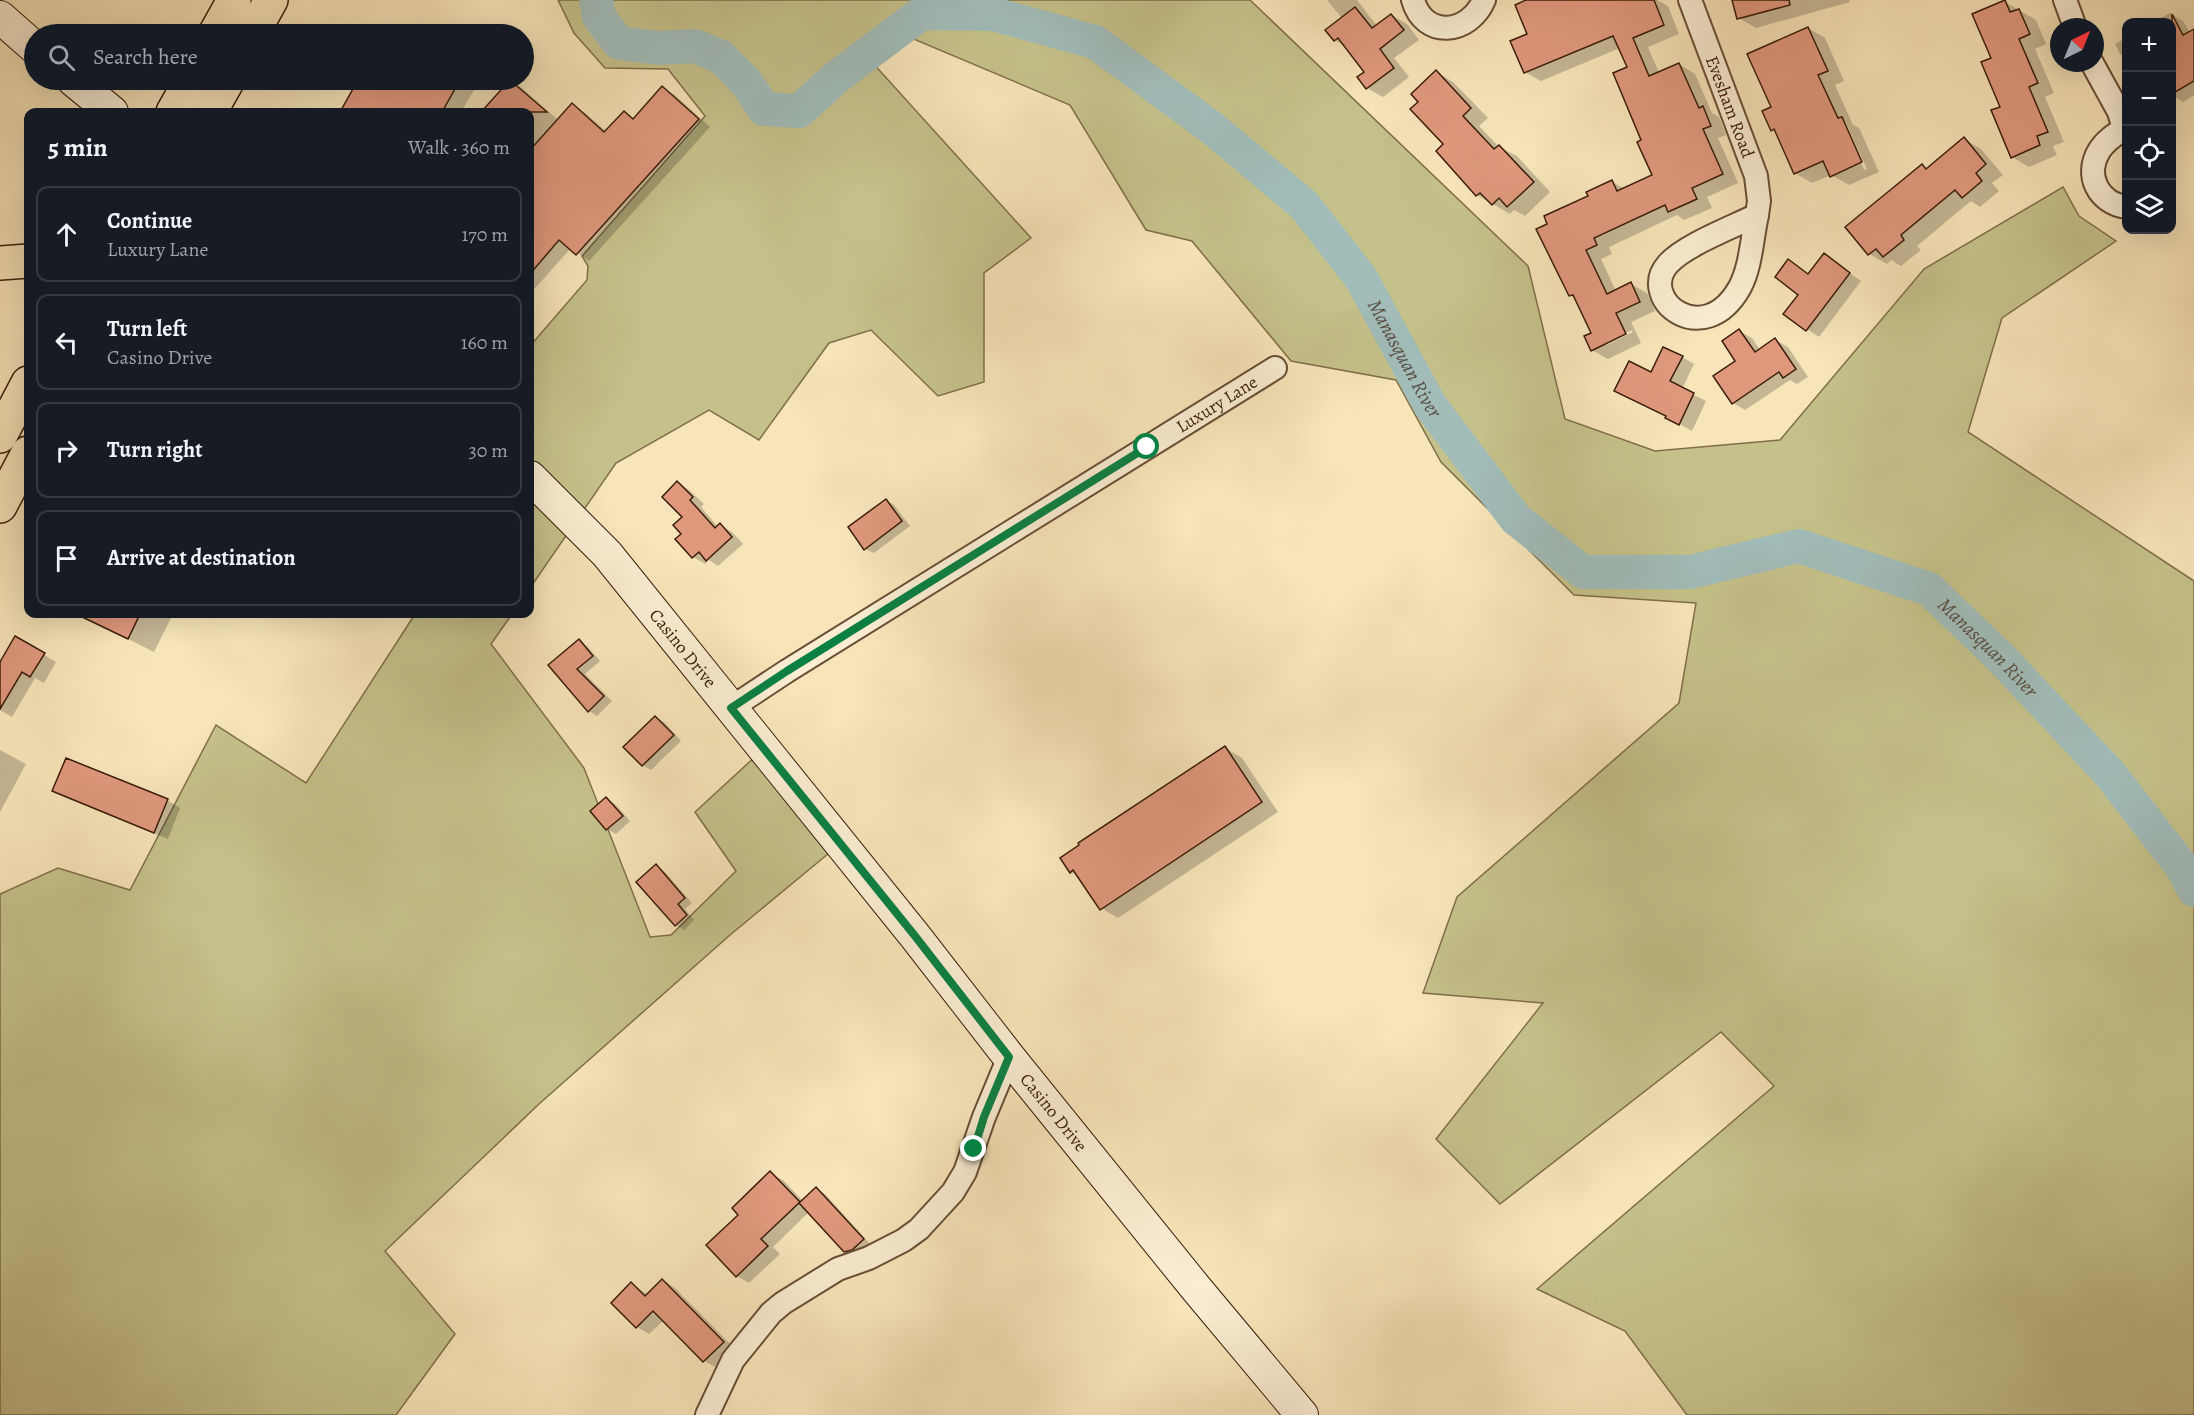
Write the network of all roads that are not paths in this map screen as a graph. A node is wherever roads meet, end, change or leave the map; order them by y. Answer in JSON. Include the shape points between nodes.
{"nodes":[{"id":1,"x":234,"y":0,"type":"edge"},
{"id":2,"x":271,"y":0,"type":"edge"},
{"id":3,"x":1413,"y":0,"type":"edge"},
{"id":4,"x":1484,"y":0,"type":"edge"},
{"id":5,"x":1690,"y":0,"type":"edge"},
{"id":6,"x":2066,"y":0,"type":"edge"},
{"id":7,"x":0,"y":17,"type":"edge"},
{"id":8,"x":2072,"y":18,"type":"edge"},
{"id":9,"x":221,"y":24,"type":"edge"},
{"id":10,"x":258,"y":24,"type":"edge"},
{"id":11,"x":24,"y":38,"type":"edge"},
{"id":12,"x":2097,"y":72,"type":"edge"},
{"id":13,"x":85,"y":90,"type":"edge"},
{"id":14,"x":185,"y":90,"type":"edge"},
{"id":15,"x":222,"y":90,"type":"edge"},
{"id":16,"x":107,"y":108,"type":"edge"},
{"id":17,"x":175,"y":108,"type":"edge"},
{"id":18,"x":212,"y":108,"type":"edge"},
{"id":19,"x":2124,"y":126,"type":"edge"},
{"id":20,"x":2122,"y":132,"type":"edge"},
{"id":21,"x":2122,"y":206,"type":"edge"},
{"id":22,"x":1757,"y":215,"type":"junction"},
{"id":23,"x":24,"y":261,"type":"edge"},
{"id":24,"x":0,"y":263,"type":"edge"},
{"id":25,"x":1275,"y":368,"type":"dead end"},
{"id":26,"x":24,"y":391,"type":"edge"},
{"id":27,"x":0,"y":436,"type":"edge"},
{"id":28,"x":24,"y":462,"type":"edge"},
{"id":29,"x":534,"y":481,"type":"edge"},
{"id":30,"x":12,"y":490,"type":"edge"},
{"id":31,"x":731,"y":708,"type":"junction"},
{"id":32,"x":1009,"y":1057,"type":"junction"},
{"id":33,"x":707,"y":1415,"type":"edge"},
{"id":34,"x":1302,"y":1415,"type":"edge"}],
"edges":[{"from":1,"to":9,"type":"highway"},
{"from":2,"to":10,"type":"highway"},
{"from":3,"to":4,"type":"street","via":[[1424,19],[1445,28],[1468,22]]},
{"from":5,"to":22,"type":"street","name":"Evesham Road","via":[[1756,176]]},
{"from":6,"to":8,"type":"street"},
{"from":7,"to":11,"type":"street"},
{"from":12,"to":19,"type":"street"},
{"from":13,"to":16,"type":"street"},
{"from":14,"to":17,"type":"highway"},
{"from":15,"to":18,"type":"highway"},
{"from":20,"to":21,"type":"street","via":[[2104,144],[2092,170],[2102,196]]},
{"from":22,"to":22,"type":"street","name":"Evesham Road","via":[[1746,269],[1739,288],[1724,306],[1704,318],[1689,318],[1676,312],[1660,287],[1661,275],[1668,265],[1680,254]]},
{"from":23,"to":24,"type":"highway"},
{"from":25,"to":31,"type":"street","name":"Luxury Lane"},
{"from":26,"to":27,"type":"highway"},
{"from":28,"to":30,"type":"highway"},
{"from":29,"to":31,"type":"street","name":"Casino Drive","via":[[606,554]]},
{"from":31,"to":32,"type":"street","name":"Casino Drive"},
{"from":32,"to":33,"type":"street","via":[[966,1172],[953,1192],[904,1240],[838,1269],[771,1313],[733,1360]]},
{"from":32,"to":34,"type":"street","name":"Casino Drive"}]}
